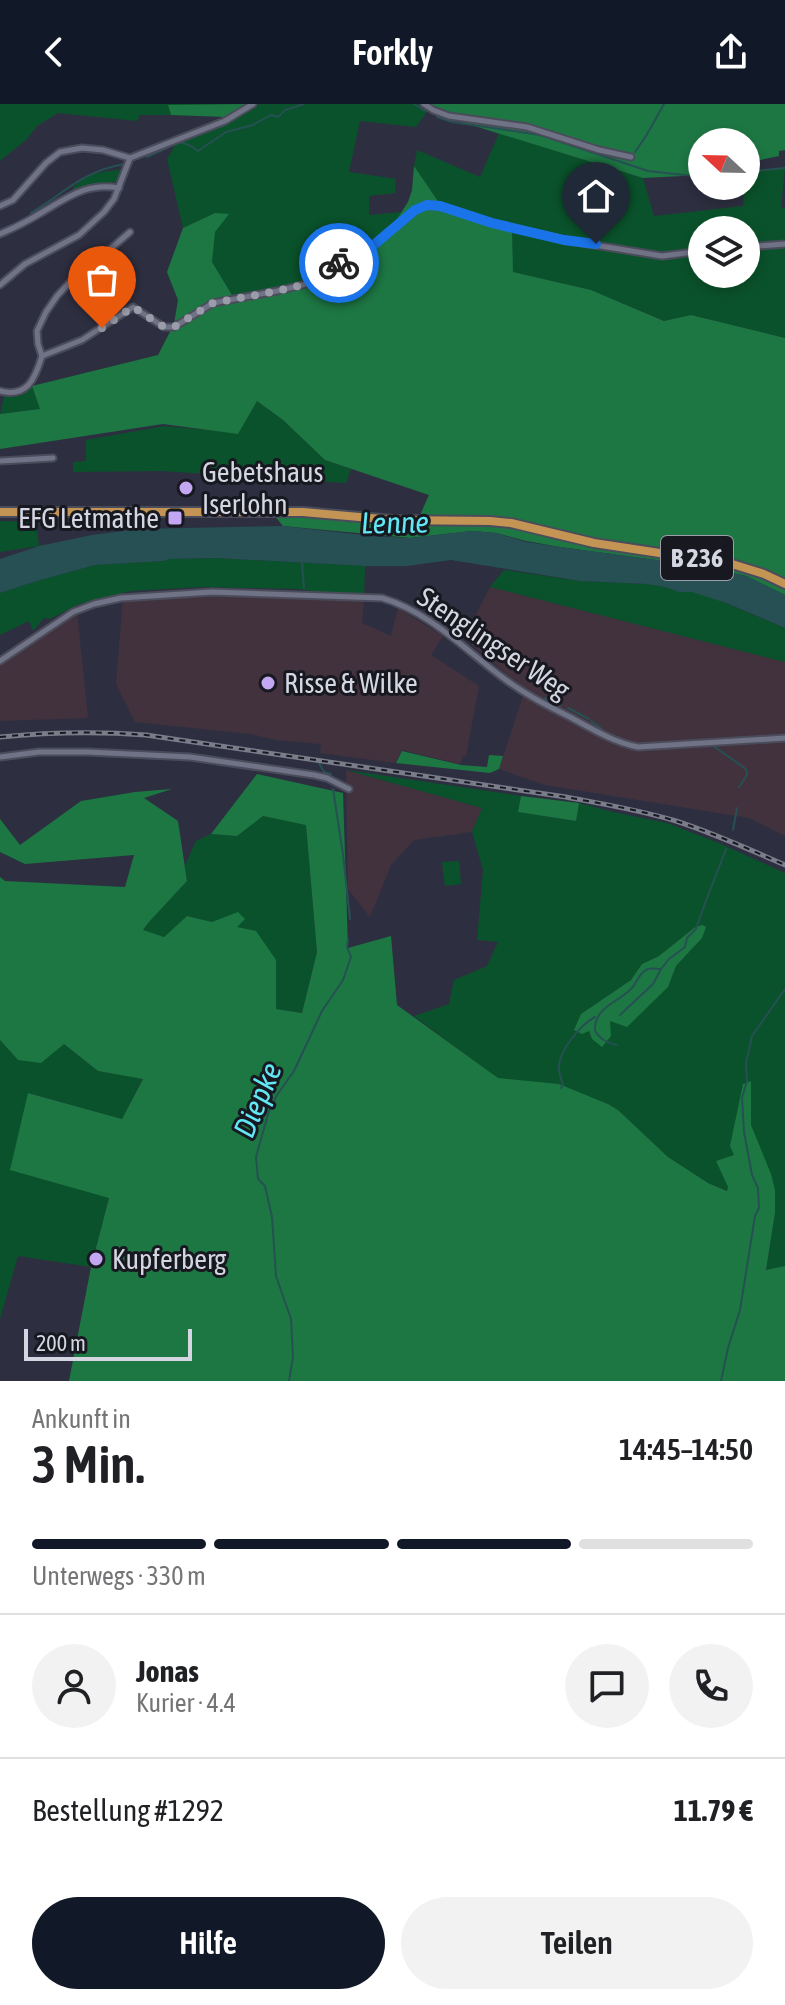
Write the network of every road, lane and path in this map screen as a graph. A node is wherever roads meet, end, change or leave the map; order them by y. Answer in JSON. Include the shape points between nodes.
{"nodes":[{"id":1,"x":253,"y":104,"type":"edge"},
{"id":2,"x":424,"y":104,"type":"edge"},
{"id":3,"x":631,"y":157,"type":"dead end"},
{"id":4,"x":130,"y":158,"type":"junction"},
{"id":5,"x":119,"y":188,"type":"junction"},
{"id":6,"x":0,"y":206,"type":"edge"},
{"id":7,"x":130,"y":232,"type":"dead end"},
{"id":8,"x":0,"y":234,"type":"edge"},
{"id":9,"x":785,"y":244,"type":"edge"},
{"id":10,"x":760,"y":246,"type":"edge"},
{"id":11,"x":688,"y":253,"type":"edge"},
{"id":12,"x":0,"y":285,"type":"edge"},
{"id":13,"x":137,"y":300,"type":"dead end"},
{"id":14,"x":133,"y":307,"type":"junction"},
{"id":15,"x":42,"y":356,"type":"junction"},
{"id":16,"x":0,"y":391,"type":"edge"},
{"id":17,"x":53,"y":458,"type":"dead end"},
{"id":18,"x":0,"y":461,"type":"edge"},
{"id":19,"x":0,"y":512,"type":"edge"},
{"id":20,"x":785,"y":584,"type":"edge"},
{"id":21,"x":0,"y":661,"type":"edge"},
{"id":22,"x":785,"y":738,"type":"edge"},
{"id":23,"x":0,"y":757,"type":"edge"},
{"id":24,"x":349,"y":789,"type":"dead end"}],
"edges":[{"from":1,"to":4,"type":"street","via":[[225,121]]},
{"from":2,"to":3,"type":"street","via":[[443,114],[527,127]]},
{"from":4,"to":5,"type":"street"},
{"from":4,"to":6,"type":"street","via":[[82,148],[60,152],[13,200]]},
{"from":5,"to":8,"type":"street","via":[[76,191]]},
{"from":5,"to":12,"type":"street","via":[[85,229]]},
{"from":7,"to":15,"type":"street","via":[[57,296],[37,331]]},
{"from":9,"to":10,"type":"street"},
{"from":11,"to":14,"type":"street","via":[[662,256],[564,240],[427,205],[369,249],[306,284],[213,303],[174,327],[164,327]]},
{"from":13,"to":14,"type":"street"},
{"from":14,"to":15,"type":"street","via":[[82,340]]},
{"from":15,"to":16,"type":"street","via":[[23,390]]},
{"from":17,"to":18,"type":"street"},
{"from":19,"to":20,"type":"main road","number":"B 236","via":[[303,512],[511,523],[594,543],[732,564]]},
{"from":21,"to":22,"type":"street","name":"Stenglingser Weg","via":[[73,612],[121,598],[212,592],[382,598],[454,637],[534,699],[626,745]]},
{"from":23,"to":24,"type":"street","via":[[88,752],[190,757],[314,775]]}]}
